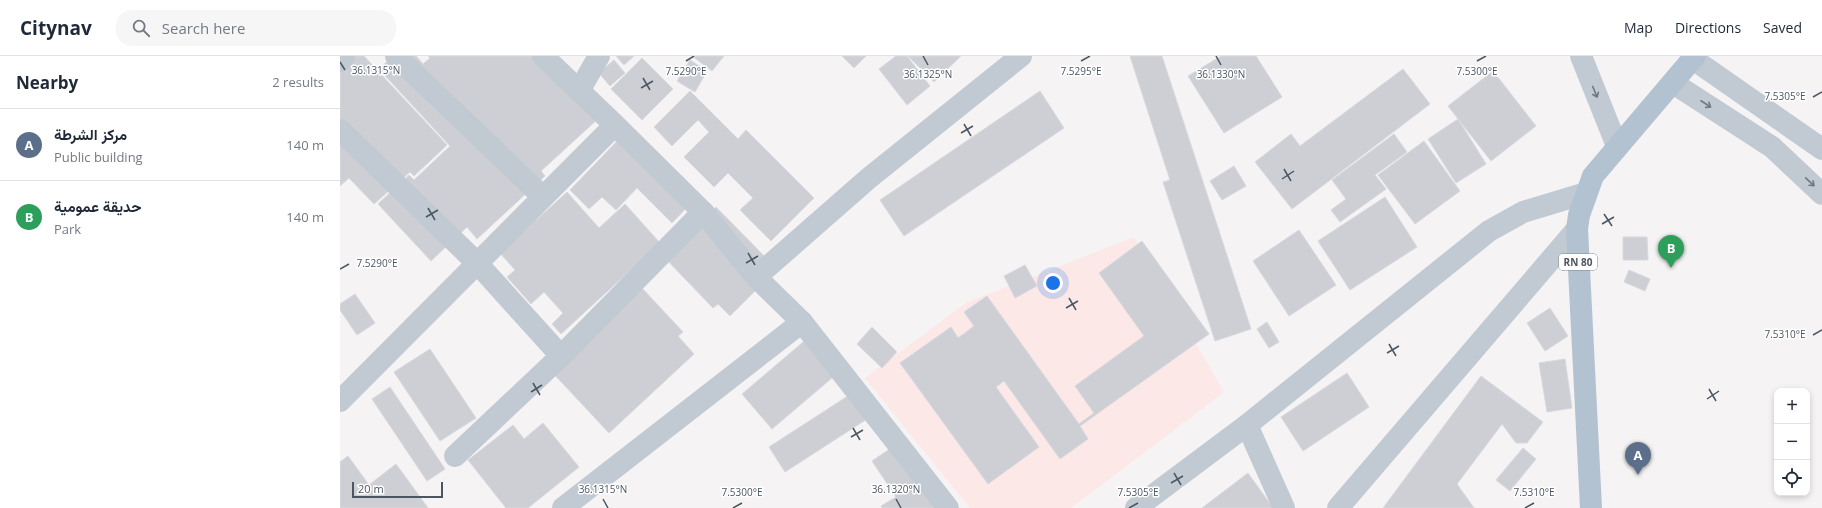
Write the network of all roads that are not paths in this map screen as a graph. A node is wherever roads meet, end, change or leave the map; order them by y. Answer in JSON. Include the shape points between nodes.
{"nodes":[{"id":1,"x":344,"y":56,"type":"edge"},
{"id":2,"x":396,"y":56,"type":"edge"},
{"id":3,"x":543,"y":56,"type":"edge"},
{"id":4,"x":599,"y":56,"type":"edge"},
{"id":5,"x":1021,"y":56,"type":"edge"},
{"id":6,"x":1581,"y":56,"type":"edge"},
{"id":7,"x":1694,"y":58,"type":"edge"},
{"id":8,"x":340,"y":61,"type":"edge"},
{"id":9,"x":1673,"y":83,"type":"junction"},
{"id":10,"x":579,"y":91,"type":"junction"},
{"id":11,"x":615,"y":125,"type":"junction"},
{"id":12,"x":340,"y":130,"type":"edge"},
{"id":13,"x":1617,"y":146,"type":"junction"},
{"id":14,"x":1822,"y":149,"type":"edge"},
{"id":15,"x":1586,"y":193,"type":"junction"},
{"id":16,"x":1822,"y":194,"type":"edge"},
{"id":17,"x":543,"y":197,"type":"junction"},
{"id":18,"x":703,"y":212,"type":"junction"},
{"id":19,"x":1577,"y":229,"type":"junction"},
{"id":20,"x":477,"y":264,"type":"junction"},
{"id":21,"x":756,"y":277,"type":"junction"},
{"id":22,"x":802,"y":322,"type":"junction"},
{"id":23,"x":561,"y":356,"type":"junction"},
{"id":24,"x":340,"y":401,"type":"edge"},
{"id":25,"x":1247,"y":425,"type":"junction"},
{"id":26,"x":455,"y":456,"type":"dead end"},
{"id":27,"x":563,"y":508,"type":"edge"},
{"id":28,"x":948,"y":508,"type":"edge"},
{"id":29,"x":1136,"y":508,"type":"edge"},
{"id":30,"x":1284,"y":508,"type":"edge"},
{"id":31,"x":1338,"y":508,"type":"edge"},
{"id":32,"x":1590,"y":508,"type":"edge"}],
"edges":[{"from":1,"to":8,"type":"street"},
{"from":2,"to":17,"type":"street"},
{"from":3,"to":10,"type":"street"},
{"from":4,"to":10,"type":"street"},
{"from":5,"to":21,"type":"street","via":[[869,178]]},
{"from":6,"to":13,"type":"street","one_way":true},
{"from":7,"to":9,"type":"main road","number":"RN 80"},
{"from":7,"to":14,"type":"street"},
{"from":9,"to":13,"type":"main road","number":"RN 80"},
{"from":9,"to":16,"type":"street","one_way":true,"via":[[1772,147]]},
{"from":10,"to":11,"type":"street"},
{"from":11,"to":17,"type":"street"},
{"from":11,"to":18,"type":"street"},
{"from":12,"to":20,"type":"street"},
{"from":13,"to":15,"type":"main road","number":"RN 80","via":[[1594,176]]},
{"from":15,"to":19,"type":"main road","number":"RN 80"},
{"from":15,"to":25,"type":"street","via":[[1523,212],[1489,231]]},
{"from":17,"to":20,"type":"street"},
{"from":18,"to":21,"type":"street"},
{"from":18,"to":23,"type":"street"},
{"from":19,"to":31,"type":"street"},
{"from":19,"to":32,"type":"main road","number":"RN 80"},
{"from":20,"to":23,"type":"street"},
{"from":20,"to":24,"type":"street"},
{"from":21,"to":22,"type":"street"},
{"from":22,"to":27,"type":"street"},
{"from":22,"to":28,"type":"street"},
{"from":23,"to":26,"type":"street"},
{"from":25,"to":29,"type":"street"},
{"from":25,"to":30,"type":"street"}]}
